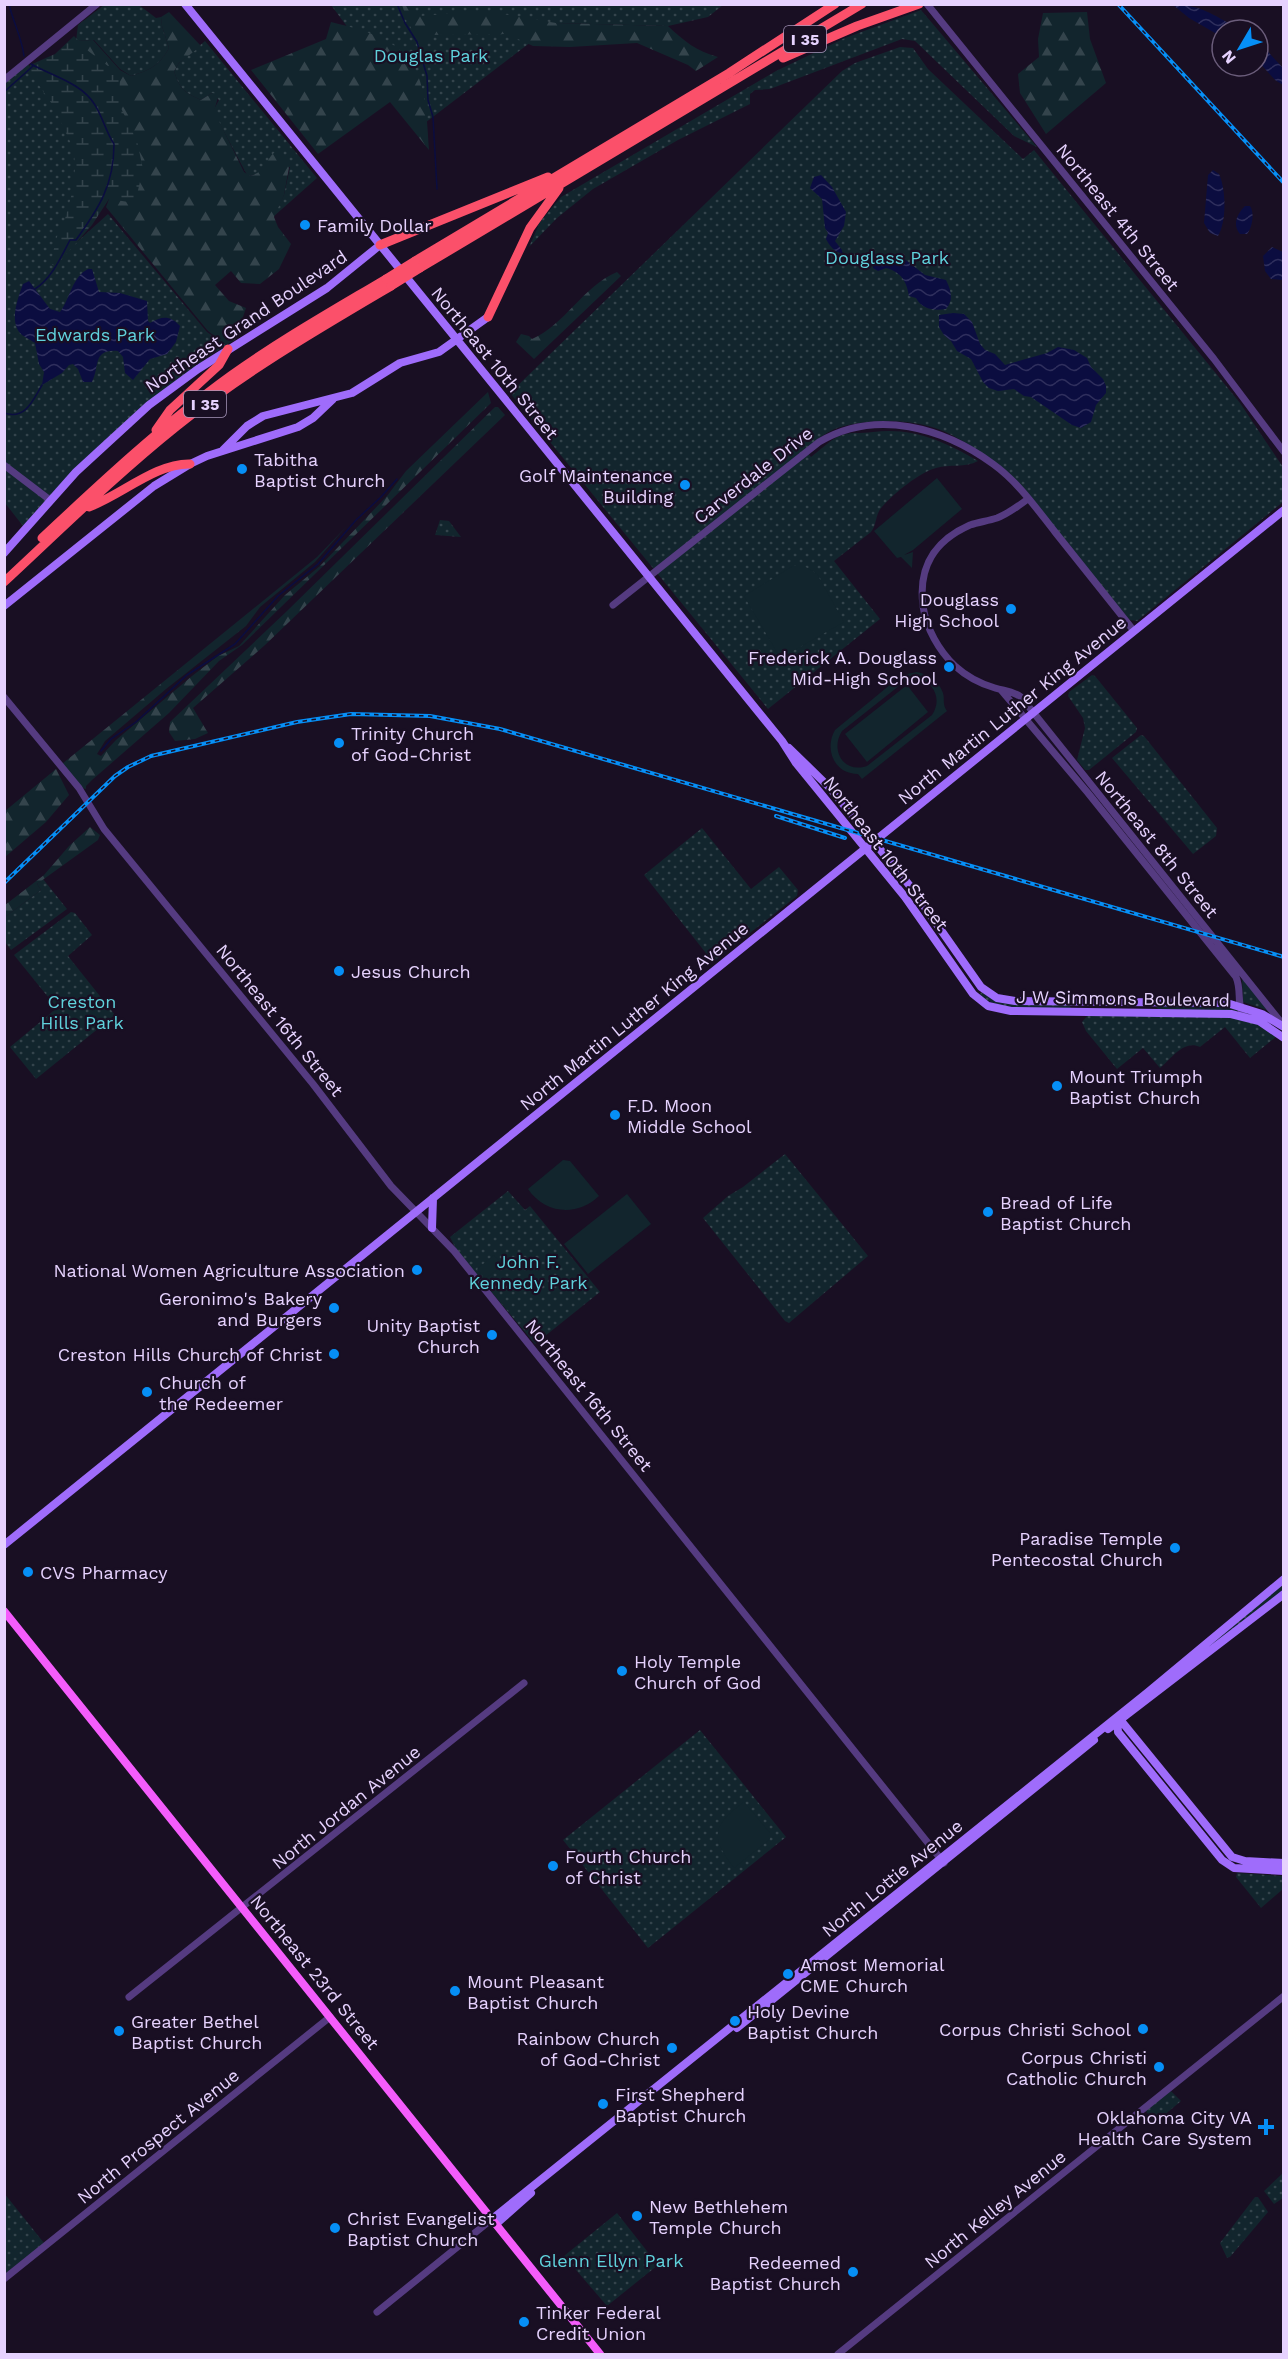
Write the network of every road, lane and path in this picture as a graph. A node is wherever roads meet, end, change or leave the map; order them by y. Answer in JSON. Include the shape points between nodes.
{"nodes":[{"id":1,"x":97,"y":4,"type":"edge"},
{"id":2,"x":185,"y":4,"type":"edge"},
{"id":3,"x":835,"y":4,"type":"edge"},
{"id":4,"x":862,"y":4,"type":"edge"},
{"id":5,"x":919,"y":4,"type":"edge"},
{"id":6,"x":927,"y":4,"type":"edge"},
{"id":7,"x":747,"y":74,"type":"junction"},
{"id":8,"x":4,"y":80,"type":"edge"},
{"id":9,"x":568,"y":170,"type":"junction"},
{"id":10,"x":562,"y":184,"type":"junction"},
{"id":11,"x":380,"y":245,"type":"junction"},
{"id":12,"x":418,"y":265,"type":"junction"},
{"id":13,"x":389,"y":282,"type":"junction"},
{"id":14,"x":488,"y":317,"type":"joint"},
{"id":15,"x":458,"y":340,"type":"junction"},
{"id":16,"x":228,"y":350,"type":"junction"},
{"id":17,"x":333,"y":399,"type":"junction"},
{"id":18,"x":149,"y":440,"type":"junction"},
{"id":19,"x":223,"y":450,"type":"junction"},
{"id":20,"x":1284,"y":452,"type":"edge"},
{"id":21,"x":190,"y":464,"type":"junction"},
{"id":22,"x":4,"y":465,"type":"edge"},
{"id":23,"x":1028,"y":499,"type":"junction"},
{"id":24,"x":50,"y":500,"type":"junction"},
{"id":25,"x":84,"y":508,"type":"junction"},
{"id":26,"x":1284,"y":510,"type":"edge"},
{"id":27,"x":4,"y":553,"type":"edge"},
{"id":28,"x":4,"y":574,"type":"edge"},
{"id":29,"x":648,"y":577,"type":"junction"},
{"id":30,"x":4,"y":582,"type":"edge"},
{"id":31,"x":613,"y":605,"type":"dead end"},
{"id":32,"x":4,"y":606,"type":"edge"},
{"id":33,"x":1134,"y":631,"type":"junction"},
{"id":34,"x":4,"y":697,"type":"edge"},
{"id":35,"x":1030,"y":716,"type":"junction"},
{"id":36,"x":782,"y":741,"type":"junction"},
{"id":37,"x":874,"y":841,"type":"junction"},
{"id":38,"x":865,"y":848,"type":"junction"},
{"id":39,"x":997,"y":998,"type":"joint"},
{"id":40,"x":1239,"y":1005,"type":"junction"},
{"id":41,"x":992,"y":1008,"type":"joint"},
{"id":42,"x":1244,"y":1016,"type":"junction"},
{"id":43,"x":1284,"y":1026,"type":"edge"},
{"id":44,"x":1284,"y":1038,"type":"edge"},
{"id":45,"x":433,"y":1198,"type":"junction"},
{"id":46,"x":417,"y":1212,"type":"junction"},
{"id":47,"x":432,"y":1228,"type":"junction"},
{"id":48,"x":4,"y":1545,"type":"edge"},
{"id":49,"x":1284,"y":1579,"type":"edge"},
{"id":50,"x":1284,"y":1594,"type":"edge"},
{"id":51,"x":4,"y":1611,"type":"edge"},
{"id":52,"x":524,"y":1683,"type":"dead end"},
{"id":53,"x":1118,"y":1720,"type":"junction"},
{"id":54,"x":942,"y":1861,"type":"junction"},
{"id":55,"x":1284,"y":1863,"type":"edge"},
{"id":56,"x":1284,"y":1871,"type":"edge"},
{"id":57,"x":242,"y":1908,"type":"junction"},
{"id":58,"x":1284,"y":1996,"type":"edge"},
{"id":59,"x":129,"y":1997,"type":"dead end"},
{"id":60,"x":330,"y":2017,"type":"junction"},
{"id":61,"x":494,"y":2222,"type":"junction"},
{"id":62,"x":4,"y":2279,"type":"edge"},
{"id":63,"x":377,"y":2313,"type":"dead end"},
{"id":64,"x":600,"y":2355,"type":"edge"},
{"id":65,"x":838,"y":2355,"type":"edge"}],
"edges":[{"from":1,"to":8,"type":"street"},
{"from":2,"to":11,"type":"main road","name":"Northeast 10th Street"},
{"from":3,"to":9,"type":"highway","number":"I 35"},
{"from":4,"to":7,"type":"highway","number":"I 35"},
{"from":5,"to":7,"type":"highway"},
{"from":6,"to":20,"type":"street","name":"Northeast 4th Street","via":[[1214,359]]},
{"from":7,"to":10,"type":"highway","number":"I 35"},
{"from":9,"to":11,"type":"highway"},
{"from":9,"to":12,"type":"highway","number":"I 35"},
{"from":10,"to":12,"type":"highway","number":"I 35"},
{"from":10,"to":14,"type":"highway","via":[[530,228]]},
{"from":11,"to":15,"type":"main road","name":"Northeast 10th Street"},
{"from":11,"to":16,"type":"main road","name":"Northeast Grand Boulevard","via":[[327,288]]},
{"from":12,"to":13,"type":"highway","number":"I 35","bridge":true},
{"from":13,"to":18,"type":"highway","number":"I 35","via":[[295,334],[232,375]]},
{"from":13,"to":25,"type":"highway","number":"I 35","via":[[218,395],[149,449]]},
{"from":14,"to":15,"type":"main road"},
{"from":15,"to":17,"type":"main road","via":[[431,356],[400,363],[360,389]]},
{"from":15,"to":29,"type":"main road","name":"Northeast 10th Street"},
{"from":16,"to":18,"type":"highway","via":[[219,365],[170,410]]},
{"from":16,"to":24,"type":"main road","name":"Northeast Grand Boulevard","via":[[149,405]]},
{"from":17,"to":19,"type":"main road","via":[[298,427]]},
{"from":17,"to":19,"type":"main road","via":[[264,416]]},
{"from":18,"to":28,"type":"highway","number":"I 35"},
{"from":19,"to":21,"type":"main road"},
{"from":21,"to":25,"type":"highway","via":[[170,466],[108,500]]},
{"from":21,"to":32,"type":"main road","via":[[136,499]]},
{"from":22,"to":24,"type":"street"},
{"from":23,"to":29,"type":"street","name":"Carverdale Drive","via":[[993,464],[942,435],[899,425],[857,426],[819,442]]},
{"from":23,"to":33,"type":"street","name":"Carverdale Drive"},
{"from":23,"to":35,"type":"street","name":"Northeast 8th Street","via":[[1005,515],[969,526],[952,536],[929,559],[923,577],[924,611],[940,648],[970,676],[1018,695]]},
{"from":24,"to":27,"type":"main road","name":"Northeast Grand Boulevard"},
{"from":25,"to":30,"type":"highway","number":"I 35"},
{"from":26,"to":33,"type":"main road","name":"North Martin Luther King Avenue"},
{"from":29,"to":31,"type":"street","name":"Carverdale Drive"},
{"from":29,"to":36,"type":"main road","name":"Northeast 10th Street"},
{"from":33,"to":35,"type":"main road","name":"North Martin Luther King Avenue"},
{"from":34,"to":46,"type":"street","name":"Northeast 16th Street","via":[[79,788],[124,855],[320,1092],[391,1186]]},
{"from":35,"to":37,"type":"main road","name":"North Martin Luther King Avenue"},
{"from":35,"to":40,"type":"street","name":"Northeast 8th Street","via":[[1236,977]]},
{"from":35,"to":43,"type":"street","name":"Northeast 8th Street"},
{"from":36,"to":37,"type":"main road","name":"Northeast 10th Street","via":[[830,788]]},
{"from":36,"to":38,"type":"main road","name":"Northeast 10th Street"},
{"from":37,"to":38,"type":"main road","name":"North Martin Luther King Avenue"},
{"from":37,"to":39,"type":"main road","name":"Northeast 10th Street","via":[[978,984]]},
{"from":38,"to":41,"type":"main road","name":"Northeast 10th Street","via":[[911,905],[976,998]]},
{"from":38,"to":45,"type":"main road","name":"North Martin Luther King Avenue"},
{"from":39,"to":40,"type":"main road","name":"J W Simmons Boulevard"},
{"from":40,"to":42,"type":"street","name":"Northeast 8th Street"},
{"from":40,"to":43,"type":"main road","name":"J W Simmons Boulevard"},
{"from":41,"to":42,"type":"main road","name":"J W Simmons Boulevard","via":[[1022,1012]]},
{"from":42,"to":44,"type":"main road","name":"J W Simmons Boulevard","via":[[1265,1024]]},
{"from":45,"to":46,"type":"main road","name":"North Martin Luther King Avenue"},
{"from":45,"to":47,"type":"main road"},
{"from":46,"to":47,"type":"street","name":"Northeast 16th Street"},
{"from":46,"to":48,"type":"main road","name":"North Martin Luther King Avenue"},
{"from":47,"to":54,"type":"street","name":"Northeast 16th Street"},
{"from":49,"to":53,"type":"main road","name":"North Lottie Avenue"},
{"from":50,"to":53,"type":"main road","name":"North Lottie Avenue"},
{"from":51,"to":57,"type":"main road","name":"Northeast 23rd Street"},
{"from":52,"to":57,"type":"street","name":"North Jordan Avenue"},
{"from":53,"to":54,"type":"main road","name":"North Lottie Avenue"},
{"from":53,"to":55,"type":"main road","via":[[1232,1857]]},
{"from":53,"to":56,"type":"main road","via":[[1119,1732],[1222,1860],[1234,1868]]},
{"from":54,"to":61,"type":"main road","name":"North Lottie Avenue"},
{"from":57,"to":59,"type":"street","name":"North Jordan Avenue"},
{"from":57,"to":60,"type":"main road","name":"Northeast 23rd Street"},
{"from":58,"to":65,"type":"street","name":"North Kelley Avenue"},
{"from":60,"to":61,"type":"main road","name":"Northeast 23rd Street"},
{"from":60,"to":62,"type":"street","name":"North Prospect Avenue"},
{"from":61,"to":63,"type":"street","name":"North Lottie Avenue"},
{"from":61,"to":64,"type":"main road","name":"Northeast 23rd Street"}]}
